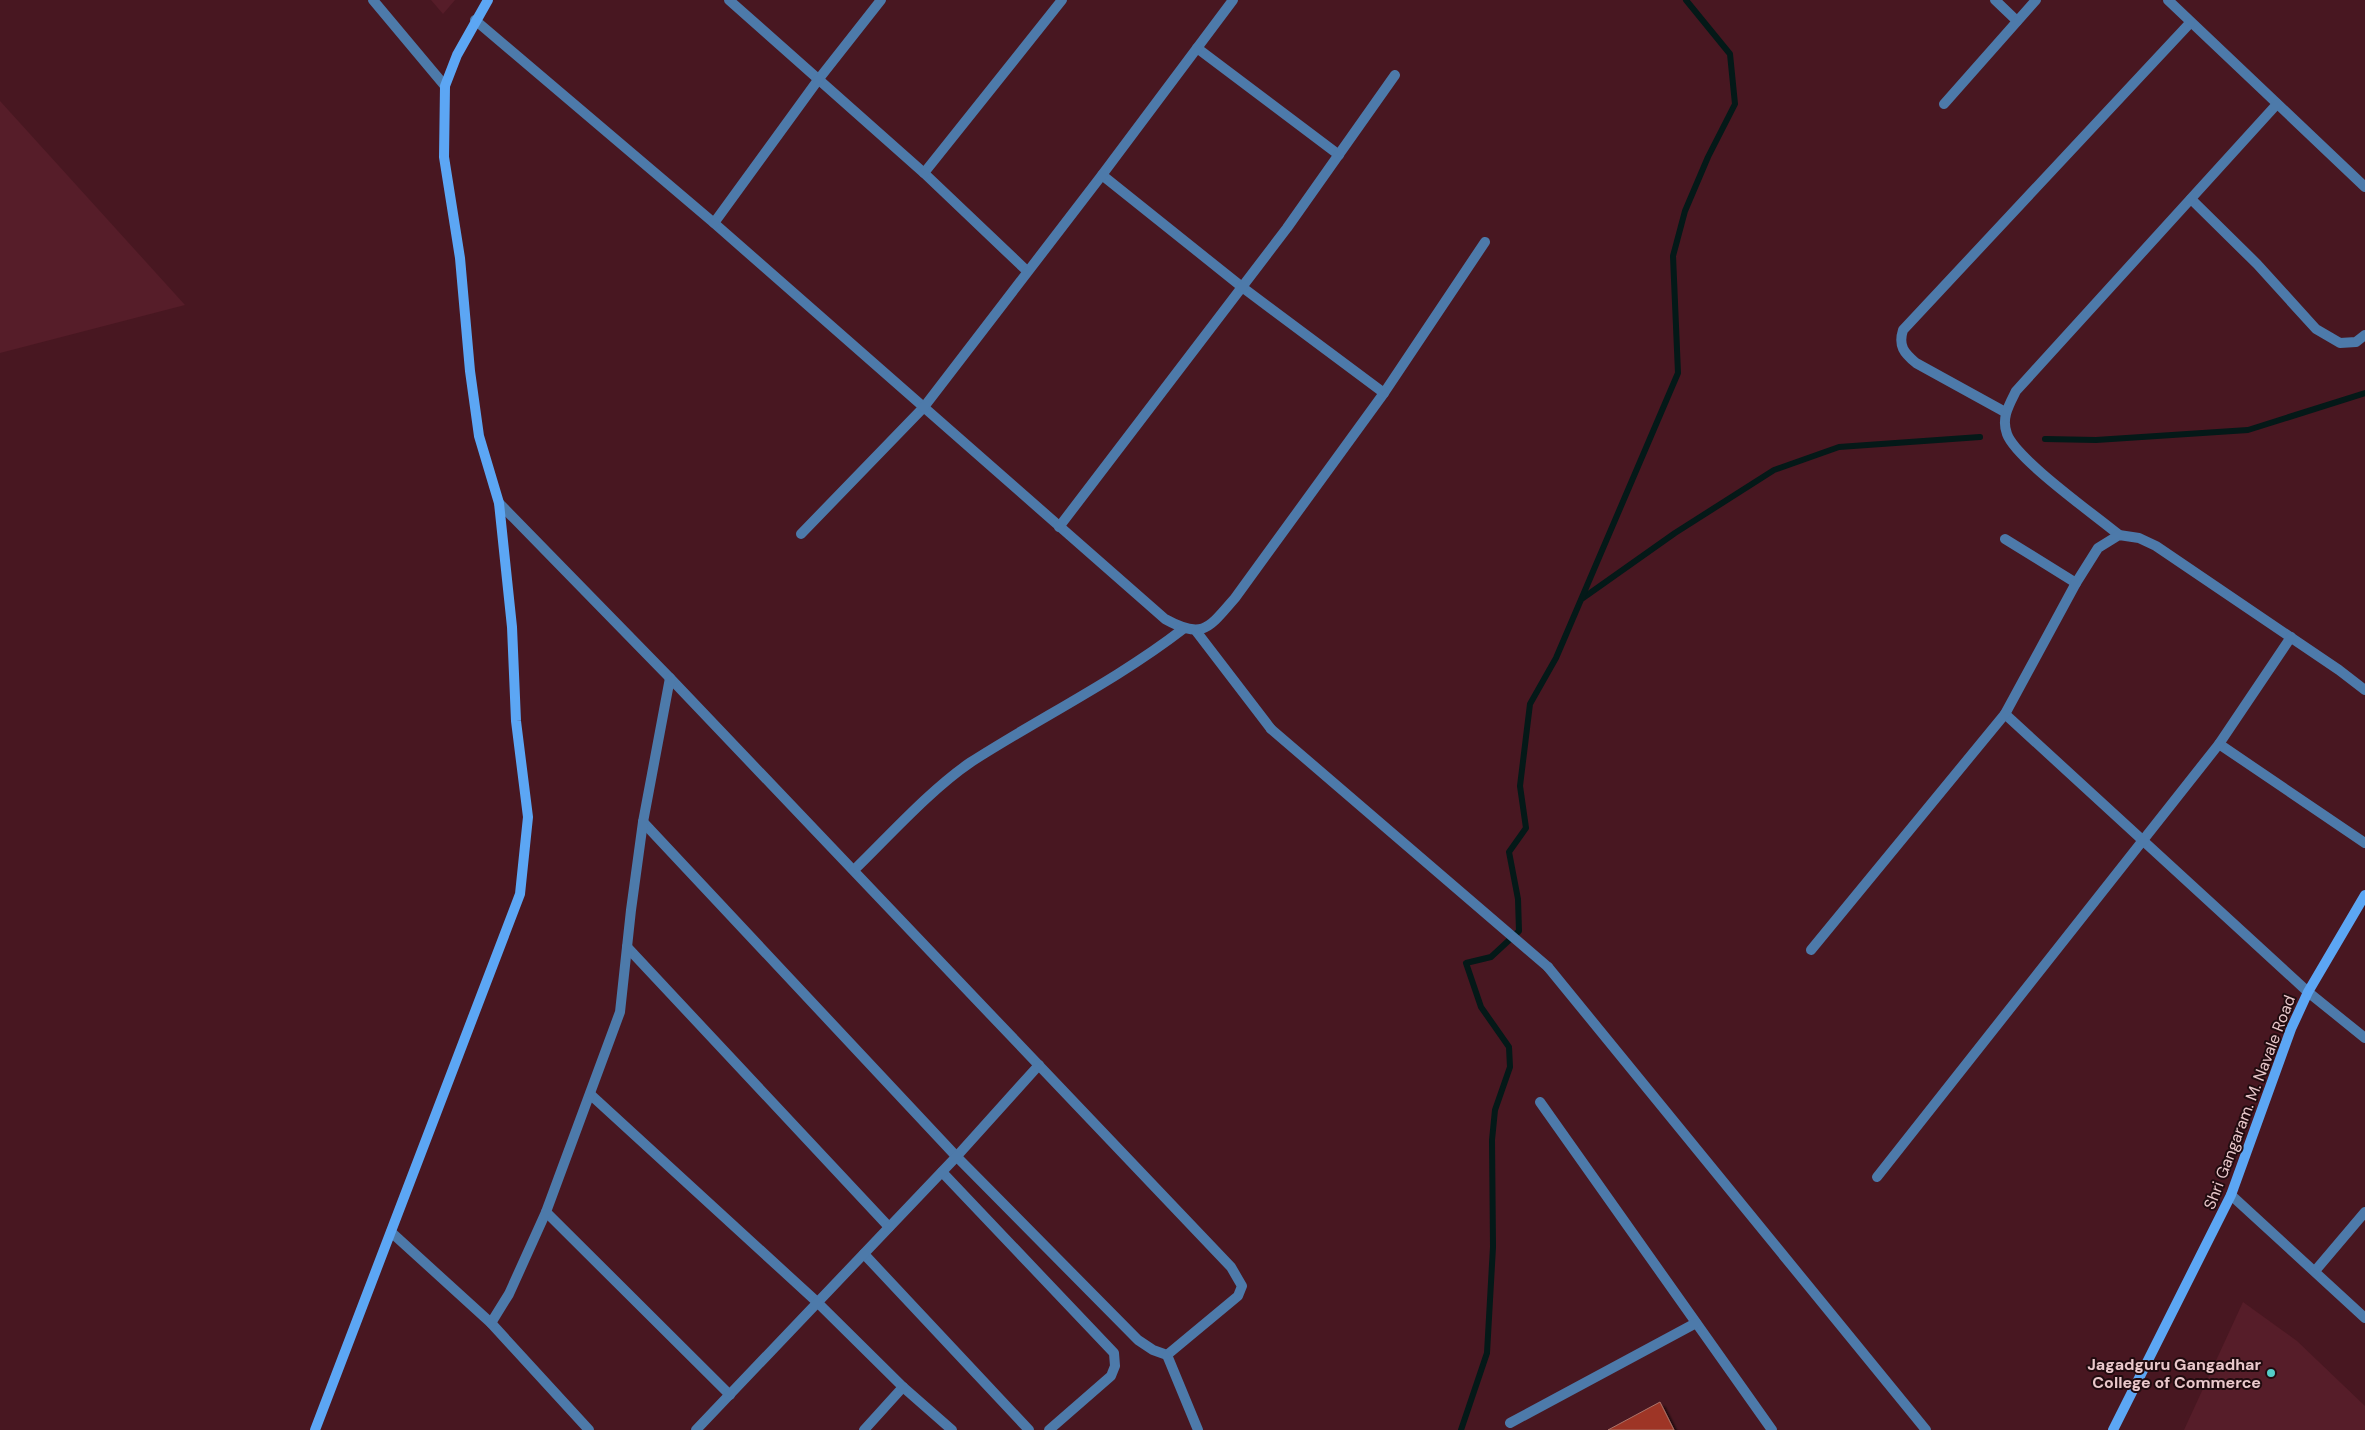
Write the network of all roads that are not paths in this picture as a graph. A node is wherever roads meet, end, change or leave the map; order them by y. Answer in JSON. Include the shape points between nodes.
{"nodes":[{"id":1,"x":373,"y":0,"type":"edge"},
{"id":2,"x":488,"y":0,"type":"edge"},
{"id":3,"x":729,"y":0,"type":"edge"},
{"id":4,"x":881,"y":0,"type":"edge"},
{"id":5,"x":1062,"y":0,"type":"edge"},
{"id":6,"x":1233,"y":0,"type":"edge"},
{"id":7,"x":1995,"y":0,"type":"edge"},
{"id":8,"x":2036,"y":0,"type":"edge"},
{"id":9,"x":2168,"y":0,"type":"edge"},
{"id":10,"x":475,"y":20,"type":"junction"},
{"id":11,"x":2017,"y":21,"type":"junction"},
{"id":12,"x":2190,"y":23,"type":"junction"},
{"id":13,"x":1197,"y":48,"type":"junction"},
{"id":14,"x":1395,"y":75,"type":"dead end"},
{"id":15,"x":818,"y":80,"type":"junction"},
{"id":16,"x":445,"y":86,"type":"junction"},
{"id":17,"x":1944,"y":104,"type":"dead end"},
{"id":18,"x":2277,"y":104,"type":"junction"},
{"id":19,"x":1339,"y":155,"type":"junction"},
{"id":20,"x":924,"y":173,"type":"junction"},
{"id":21,"x":1102,"y":175,"type":"junction"},
{"id":22,"x":2365,"y":186,"type":"edge"},
{"id":23,"x":2191,"y":199,"type":"junction"},
{"id":24,"x":714,"y":223,"type":"junction"},
{"id":25,"x":1485,"y":242,"type":"dead end"},
{"id":26,"x":1027,"y":271,"type":"junction"},
{"id":27,"x":1242,"y":287,"type":"junction"},
{"id":28,"x":2365,"y":335,"type":"edge"},
{"id":29,"x":1384,"y":393,"type":"junction"},
{"id":30,"x":924,"y":407,"type":"junction"},
{"id":31,"x":2005,"y":412,"type":"junction"},
{"id":32,"x":500,"y":503,"type":"junction"},
{"id":33,"x":1059,"y":527,"type":"junction"},
{"id":34,"x":801,"y":534,"type":"dead end"},
{"id":35,"x":2119,"y":535,"type":"junction"},
{"id":36,"x":2005,"y":539,"type":"dead end"},
{"id":37,"x":2076,"y":583,"type":"junction"},
{"id":38,"x":1183,"y":629,"type":"junction"},
{"id":39,"x":1196,"y":631,"type":"junction"},
{"id":40,"x":2291,"y":637,"type":"junction"},
{"id":41,"x":670,"y":678,"type":"junction"},
{"id":42,"x":2365,"y":690,"type":"edge"},
{"id":43,"x":2005,"y":714,"type":"junction"},
{"id":44,"x":2219,"y":744,"type":"junction"},
{"id":45,"x":644,"y":822,"type":"junction"},
{"id":46,"x":2143,"y":840,"type":"junction"},
{"id":47,"x":2365,"y":843,"type":"edge"},
{"id":48,"x":854,"y":870,"type":"junction"},
{"id":49,"x":2365,"y":895,"type":"edge"},
{"id":50,"x":627,"y":948,"type":"junction"},
{"id":51,"x":1811,"y":950,"type":"dead end"},
{"id":52,"x":2308,"y":992,"type":"junction"},
{"id":53,"x":2365,"y":1038,"type":"edge"},
{"id":54,"x":1039,"y":1065,"type":"junction"},
{"id":55,"x":591,"y":1095,"type":"junction"},
{"id":56,"x":1540,"y":1102,"type":"dead end"},
{"id":57,"x":957,"y":1156,"type":"junction"},
{"id":58,"x":942,"y":1172,"type":"junction"},
{"id":59,"x":1877,"y":1177,"type":"dead end"},
{"id":60,"x":2231,"y":1195,"type":"junction"},
{"id":61,"x":546,"y":1212,"type":"junction"},
{"id":62,"x":2365,"y":1212,"type":"edge"},
{"id":63,"x":889,"y":1227,"type":"junction"},
{"id":64,"x":391,"y":1232,"type":"junction"},
{"id":65,"x":864,"y":1254,"type":"junction"},
{"id":66,"x":2315,"y":1271,"type":"junction"},
{"id":67,"x":817,"y":1302,"type":"junction"},
{"id":68,"x":2365,"y":1318,"type":"edge"},
{"id":69,"x":491,"y":1323,"type":"junction"},
{"id":70,"x":1696,"y":1323,"type":"junction"},
{"id":71,"x":1167,"y":1355,"type":"junction"},
{"id":72,"x":904,"y":1387,"type":"junction"},
{"id":73,"x":730,"y":1395,"type":"junction"},
{"id":74,"x":1510,"y":1423,"type":"dead end"},
{"id":75,"x":315,"y":1430,"type":"edge"},
{"id":76,"x":588,"y":1430,"type":"edge"},
{"id":77,"x":696,"y":1430,"type":"edge"},
{"id":78,"x":864,"y":1430,"type":"edge"},
{"id":79,"x":952,"y":1430,"type":"edge"},
{"id":80,"x":1029,"y":1430,"type":"edge"},
{"id":81,"x":1049,"y":1430,"type":"edge"},
{"id":82,"x":1198,"y":1430,"type":"edge"},
{"id":83,"x":1772,"y":1430,"type":"edge"},
{"id":84,"x":1926,"y":1430,"type":"edge"},
{"id":85,"x":2113,"y":1430,"type":"edge"}],
"edges":[{"from":1,"to":16,"type":"street"},
{"from":2,"to":10,"type":"street"},
{"from":3,"to":15,"type":"street"},
{"from":4,"to":15,"type":"street"},
{"from":5,"to":20,"type":"street"},
{"from":6,"to":13,"type":"street"},
{"from":7,"to":11,"type":"street"},
{"from":8,"to":11,"type":"street"},
{"from":9,"to":12,"type":"street"},
{"from":10,"to":16,"type":"street"},
{"from":10,"to":24,"type":"street"},
{"from":11,"to":17,"type":"street"},
{"from":12,"to":18,"type":"street"},
{"from":12,"to":31,"type":"street","via":[[1903,330],[1900,341],[1905,354],[1916,363]]},
{"from":13,"to":19,"type":"street"},
{"from":13,"to":21,"type":"street"},
{"from":14,"to":19,"type":"street"},
{"from":15,"to":20,"type":"street"},
{"from":15,"to":24,"type":"street"},
{"from":16,"to":32,"type":"street","via":[[444,157],[460,258],[478,436]]},
{"from":18,"to":22,"type":"street"},
{"from":18,"to":23,"type":"street"},
{"from":19,"to":27,"type":"street"},
{"from":20,"to":26,"type":"street"},
{"from":21,"to":26,"type":"street"},
{"from":21,"to":27,"type":"street"},
{"from":23,"to":28,"type":"street","via":[[2257,264],[2316,329],[2340,343],[2356,342]]},
{"from":23,"to":31,"type":"street","via":[[2016,391]]},
{"from":24,"to":30,"type":"street"},
{"from":25,"to":29,"type":"street"},
{"from":26,"to":30,"type":"street"},
{"from":27,"to":29,"type":"street"},
{"from":27,"to":33,"type":"street"},
{"from":29,"to":39,"type":"street","via":[[1235,598],[1212,624]]},
{"from":30,"to":33,"type":"street"},
{"from":30,"to":34,"type":"street"},
{"from":31,"to":35,"type":"street","via":[[2007,434],[2020,455]]},
{"from":32,"to":41,"type":"street"},
{"from":32,"to":64,"type":"street","via":[[512,627],[516,721],[528,818],[520,894]]},
{"from":33,"to":38,"type":"street","via":[[1165,619]]},
{"from":35,"to":37,"type":"street","via":[[2098,548]]},
{"from":35,"to":40,"type":"street","via":[[2139,538],[2156,546]]},
{"from":36,"to":37,"type":"street"},
{"from":37,"to":43,"type":"street"},
{"from":38,"to":39,"type":"street"},
{"from":38,"to":48,"type":"street","via":[[970,764]]},
{"from":39,"to":84,"type":"street","via":[[1271,729],[1548,967]]},
{"from":40,"to":42,"type":"street"},
{"from":40,"to":44,"type":"street"},
{"from":41,"to":45,"type":"street"},
{"from":41,"to":48,"type":"street"},
{"from":43,"to":46,"type":"street"},
{"from":43,"to":51,"type":"street"},
{"from":44,"to":46,"type":"street"},
{"from":44,"to":47,"type":"street"},
{"from":45,"to":50,"type":"street"},
{"from":45,"to":57,"type":"street"},
{"from":46,"to":52,"type":"street"},
{"from":46,"to":59,"type":"street"},
{"from":48,"to":54,"type":"street"},
{"from":49,"to":52,"type":"street","name":"Shri Gangaram. M. Navale Road"},
{"from":50,"to":55,"type":"street","via":[[620,1012]]},
{"from":50,"to":63,"type":"street"},
{"from":52,"to":53,"type":"street"},
{"from":52,"to":60,"type":"street","name":"Shri Gangaram. M. Navale Road"},
{"from":54,"to":57,"type":"street"},
{"from":54,"to":71,"type":"street","via":[[1238,1276],[1242,1286],[1231,1304]]},
{"from":55,"to":61,"type":"street"},
{"from":55,"to":67,"type":"street"},
{"from":56,"to":70,"type":"street"},
{"from":57,"to":58,"type":"street"},
{"from":57,"to":71,"type":"street","via":[[1138,1340]]},
{"from":58,"to":63,"type":"street"},
{"from":58,"to":81,"type":"street","via":[[1114,1353],[1115,1366],[1111,1376]]},
{"from":60,"to":66,"type":"street"},
{"from":60,"to":85,"type":"street","name":"Shri Gangaram. M. Navale Road"},
{"from":61,"to":69,"type":"street","via":[[510,1294]]},
{"from":61,"to":73,"type":"street"},
{"from":62,"to":66,"type":"street"},
{"from":63,"to":65,"type":"street"},
{"from":64,"to":69,"type":"street"},
{"from":64,"to":75,"type":"street"},
{"from":65,"to":67,"type":"street"},
{"from":65,"to":80,"type":"street"},
{"from":66,"to":68,"type":"street"},
{"from":67,"to":72,"type":"street"},
{"from":67,"to":73,"type":"street"},
{"from":69,"to":76,"type":"street"},
{"from":70,"to":74,"type":"street"},
{"from":70,"to":83,"type":"street"},
{"from":71,"to":82,"type":"street"},
{"from":72,"to":78,"type":"street"},
{"from":72,"to":79,"type":"street"},
{"from":73,"to":77,"type":"street"}]}
